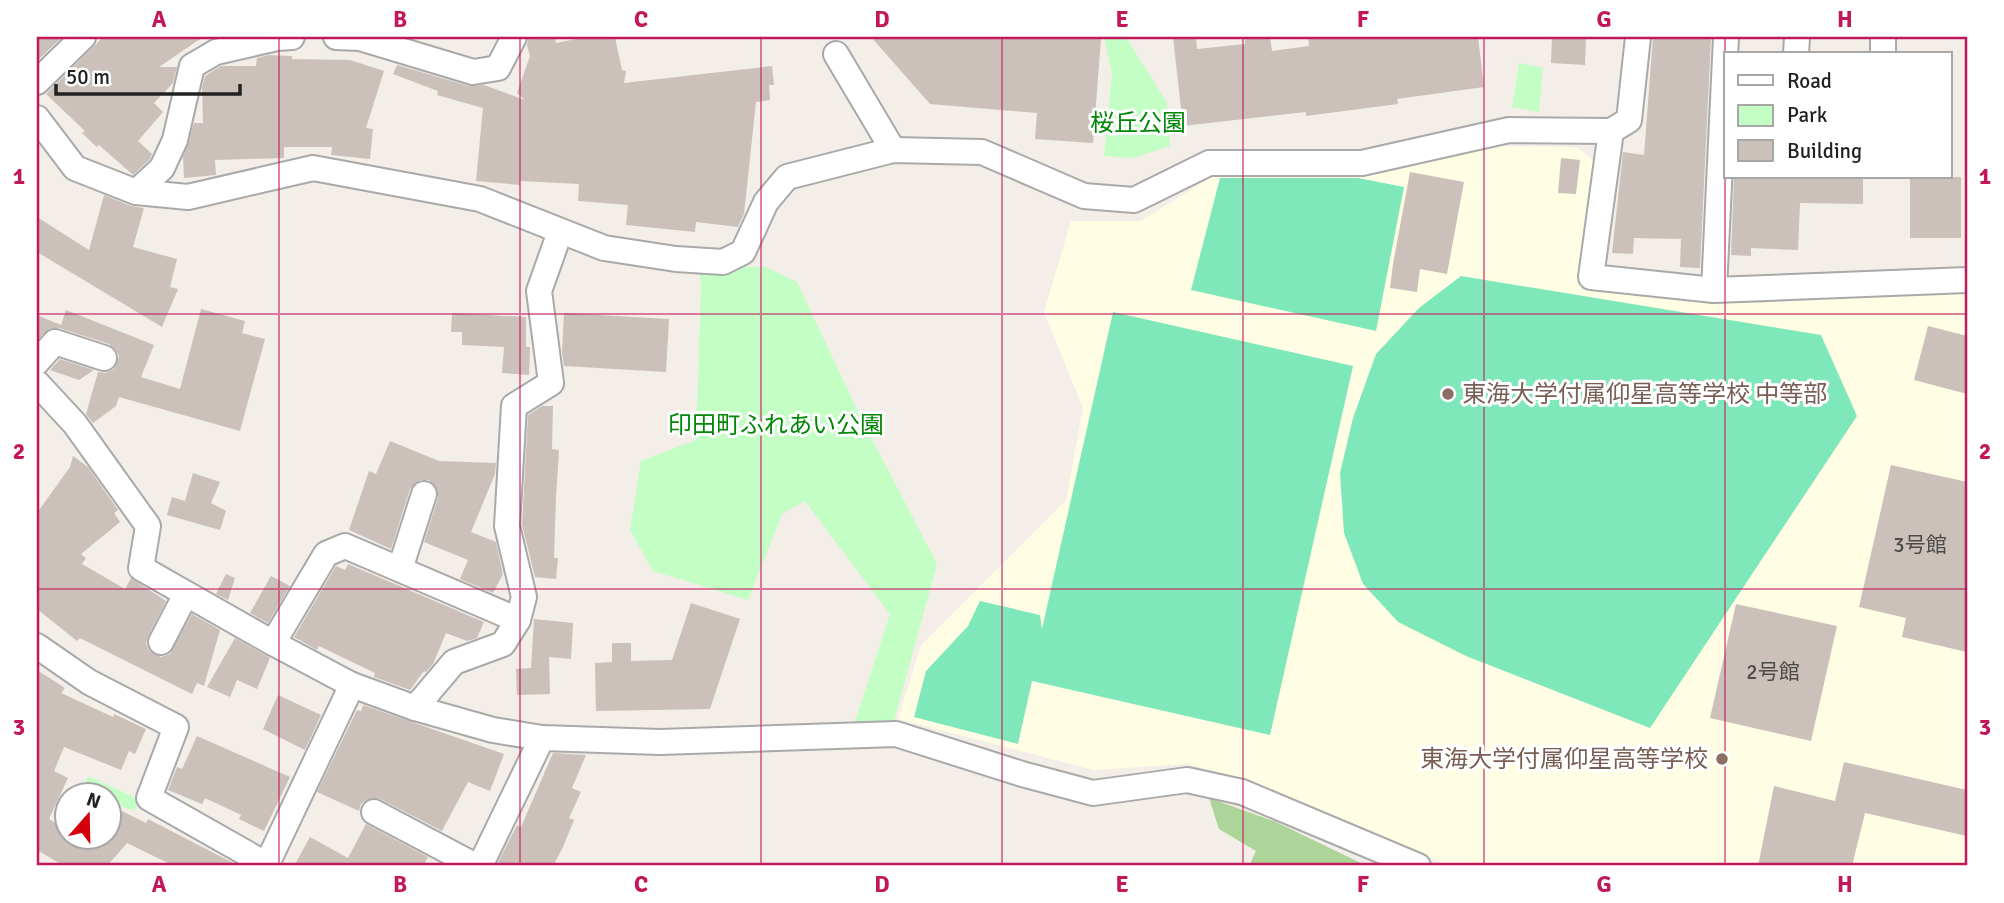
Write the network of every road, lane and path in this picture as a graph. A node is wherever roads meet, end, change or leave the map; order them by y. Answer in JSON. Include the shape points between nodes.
{"nodes":[{"id":1,"x":83,"y":37,"type":"edge"},
{"id":2,"x":277,"y":37,"type":"edge"},
{"id":3,"x":292,"y":37,"type":"edge"},
{"id":4,"x":336,"y":37,"type":"edge"},
{"id":5,"x":514,"y":37,"type":"edge"},
{"id":6,"x":1638,"y":37,"type":"edge"},
{"id":7,"x":836,"y":54,"type":"dead end"},
{"id":8,"x":1724,"y":79,"type":"edge"},
{"id":9,"x":37,"y":82,"type":"edge"},
{"id":10,"x":37,"y":118,"type":"edge"},
{"id":11,"x":1611,"y":131,"type":"junction"},
{"id":12,"x":893,"y":150,"type":"junction"},
{"id":13,"x":136,"y":192,"type":"junction"},
{"id":14,"x":560,"y":232,"type":"junction"},
{"id":15,"x":1967,"y":280,"type":"edge"},
{"id":16,"x":1714,"y":290,"type":"junction"},
{"id":17,"x":104,"y":358,"type":"dead end"},
{"id":18,"x":37,"y":362,"type":"edge"},
{"id":19,"x":37,"y":383,"type":"edge"},
{"id":20,"x":424,"y":494,"type":"dead end"},
{"id":21,"x":400,"y":569,"type":"junction"},
{"id":22,"x":186,"y":594,"type":"junction"},
{"id":23,"x":518,"y":620,"type":"junction"},
{"id":24,"x":161,"y":642,"type":"dead end"},
{"id":25,"x":273,"y":643,"type":"junction"},
{"id":26,"x":37,"y":646,"type":"edge"},
{"id":27,"x":352,"y":685,"type":"junction"},
{"id":28,"x":415,"y":708,"type":"junction"},
{"id":29,"x":542,"y":738,"type":"junction"},
{"id":30,"x":374,"y":812,"type":"dead end"},
{"id":31,"x":267,"y":866,"type":"edge"},
{"id":32,"x":478,"y":866,"type":"edge"},
{"id":33,"x":1418,"y":866,"type":"edge"}],
"edges":[{"from":1,"to":9,"type":"street"},
{"from":2,"to":3,"type":"street"},
{"from":2,"to":13,"type":"street","via":[[216,52],[192,66],[176,140],[162,168]]},
{"from":4,"to":5,"type":"street","via":[[360,38],[473,72],[498,68]]},
{"from":6,"to":11,"type":"street","via":[[1629,120]]},
{"from":7,"to":12,"type":"street"},
{"from":8,"to":16,"type":"street"},
{"from":10,"to":13,"type":"street","via":[[75,168]]},
{"from":11,"to":12,"type":"street","via":[[1509,130],[1362,163],[1209,163],[1134,200],[1084,196],[982,152]]},
{"from":11,"to":16,"type":"street","via":[[1591,277]]},
{"from":12,"to":14,"type":"street","via":[[787,177],[766,202],[743,252],[723,262],[604,248]]},
{"from":13,"to":14,"type":"street","via":[[188,197],[313,168],[480,199]]},
{"from":14,"to":23,"type":"street","via":[[539,291],[551,383],[514,406],[507,526],[524,597]]},
{"from":15,"to":16,"type":"street"},
{"from":17,"to":18,"type":"street","via":[[55,342]]},
{"from":19,"to":22,"type":"street","via":[[75,424],[148,526],[141,568]]},
{"from":20,"to":21,"type":"street"},
{"from":21,"to":23,"type":"street"},
{"from":21,"to":25,"type":"street","via":[[345,546],[326,554]]},
{"from":22,"to":24,"type":"street"},
{"from":22,"to":25,"type":"street"},
{"from":23,"to":28,"type":"street","via":[[503,645],[454,662]]},
{"from":25,"to":27,"type":"street"},
{"from":26,"to":31,"type":"street","via":[[89,682],[176,727],[149,798]]},
{"from":27,"to":28,"type":"street"},
{"from":27,"to":31,"type":"street"},
{"from":28,"to":29,"type":"street"},
{"from":29,"to":32,"type":"street"},
{"from":29,"to":33,"type":"street","via":[[660,742],[896,734],[1093,793],[1187,780],[1242,792]]},
{"from":30,"to":32,"type":"street"}]}
